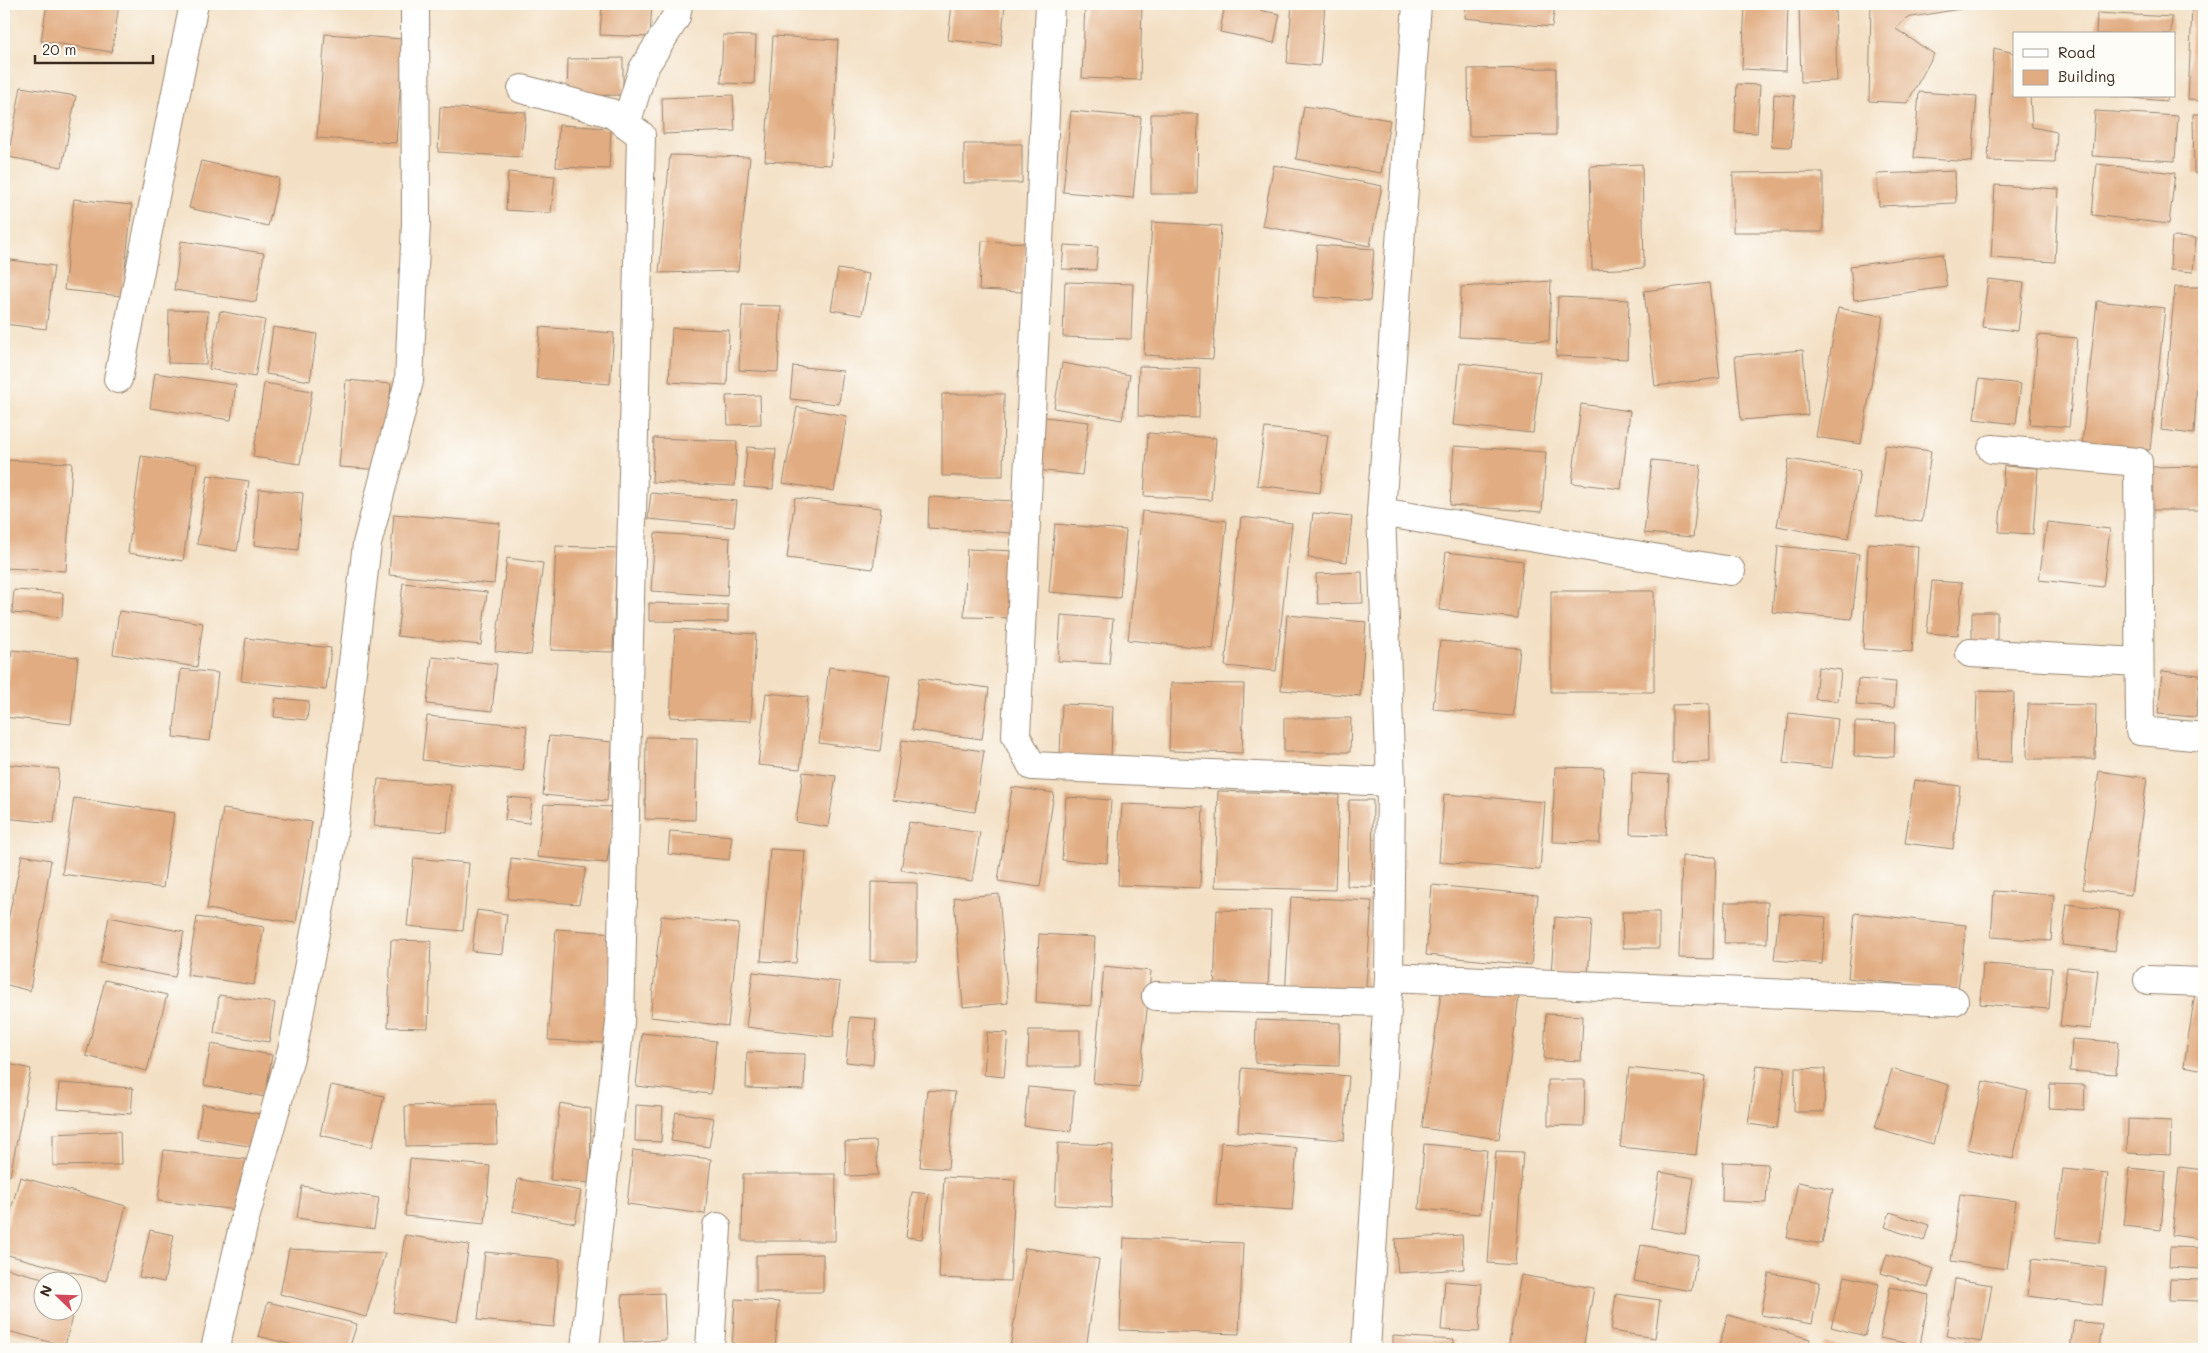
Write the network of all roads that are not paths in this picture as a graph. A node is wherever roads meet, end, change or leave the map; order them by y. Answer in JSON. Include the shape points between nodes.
{"nodes":[{"id":1,"x":194,"y":4,"type":"edge"},
{"id":2,"x":678,"y":4,"type":"edge"},
{"id":3,"x":1050,"y":4,"type":"edge"},
{"id":4,"x":1417,"y":4,"type":"edge"},
{"id":5,"x":414,"y":8,"type":"dead end"},
{"id":6,"x":522,"y":89,"type":"dead end"},
{"id":7,"x":626,"y":124,"type":"junction"},
{"id":8,"x":118,"y":379,"type":"dead end"},
{"id":9,"x":1992,"y":449,"type":"dead end"},
{"id":10,"x":1381,"y":512,"type":"junction"},
{"id":11,"x":1731,"y":571,"type":"dead end"},
{"id":12,"x":1970,"y":653,"type":"dead end"},
{"id":13,"x":2139,"y":662,"type":"junction"},
{"id":14,"x":2204,"y":737,"type":"edge"},
{"id":15,"x":1391,"y":782,"type":"junction"},
{"id":16,"x":2148,"y":980,"type":"dead end"},
{"id":17,"x":2204,"y":982,"type":"edge"},
{"id":18,"x":1387,"y":989,"type":"junction"},
{"id":19,"x":1156,"y":996,"type":"dead end"},
{"id":20,"x":1954,"y":1000,"type":"dead end"},
{"id":21,"x":717,"y":1228,"type":"dead end"},
{"id":22,"x":215,"y":1349,"type":"edge"},
{"id":23,"x":585,"y":1349,"type":"edge"},
{"id":24,"x":710,"y":1349,"type":"edge"},
{"id":25,"x":1366,"y":1349,"type":"edge"}],
"edges":[{"from":1,"to":8,"type":"street"},
{"from":2,"to":7,"type":"street","via":[[676,17],[644,69]]},
{"from":3,"to":15,"type":"street","via":[[1016,736],[1032,766]]},
{"from":4,"to":10,"type":"street"},
{"from":5,"to":22,"type":"street","via":[[416,222],[409,381],[368,544],[331,850],[293,1046],[244,1222]]},
{"from":6,"to":7,"type":"street","via":[[612,113]]},
{"from":7,"to":23,"type":"street","via":[[641,135],[620,1022]]},
{"from":9,"to":13,"type":"street","via":[[2138,462]]},
{"from":10,"to":11,"type":"street"},
{"from":10,"to":15,"type":"street"},
{"from":12,"to":13,"type":"street"},
{"from":13,"to":14,"type":"street","via":[[2140,732]]},
{"from":15,"to":18,"type":"street"},
{"from":16,"to":17,"type":"street"},
{"from":18,"to":19,"type":"street"},
{"from":18,"to":20,"type":"street"},
{"from":18,"to":25,"type":"street"},
{"from":21,"to":24,"type":"street"}]}
